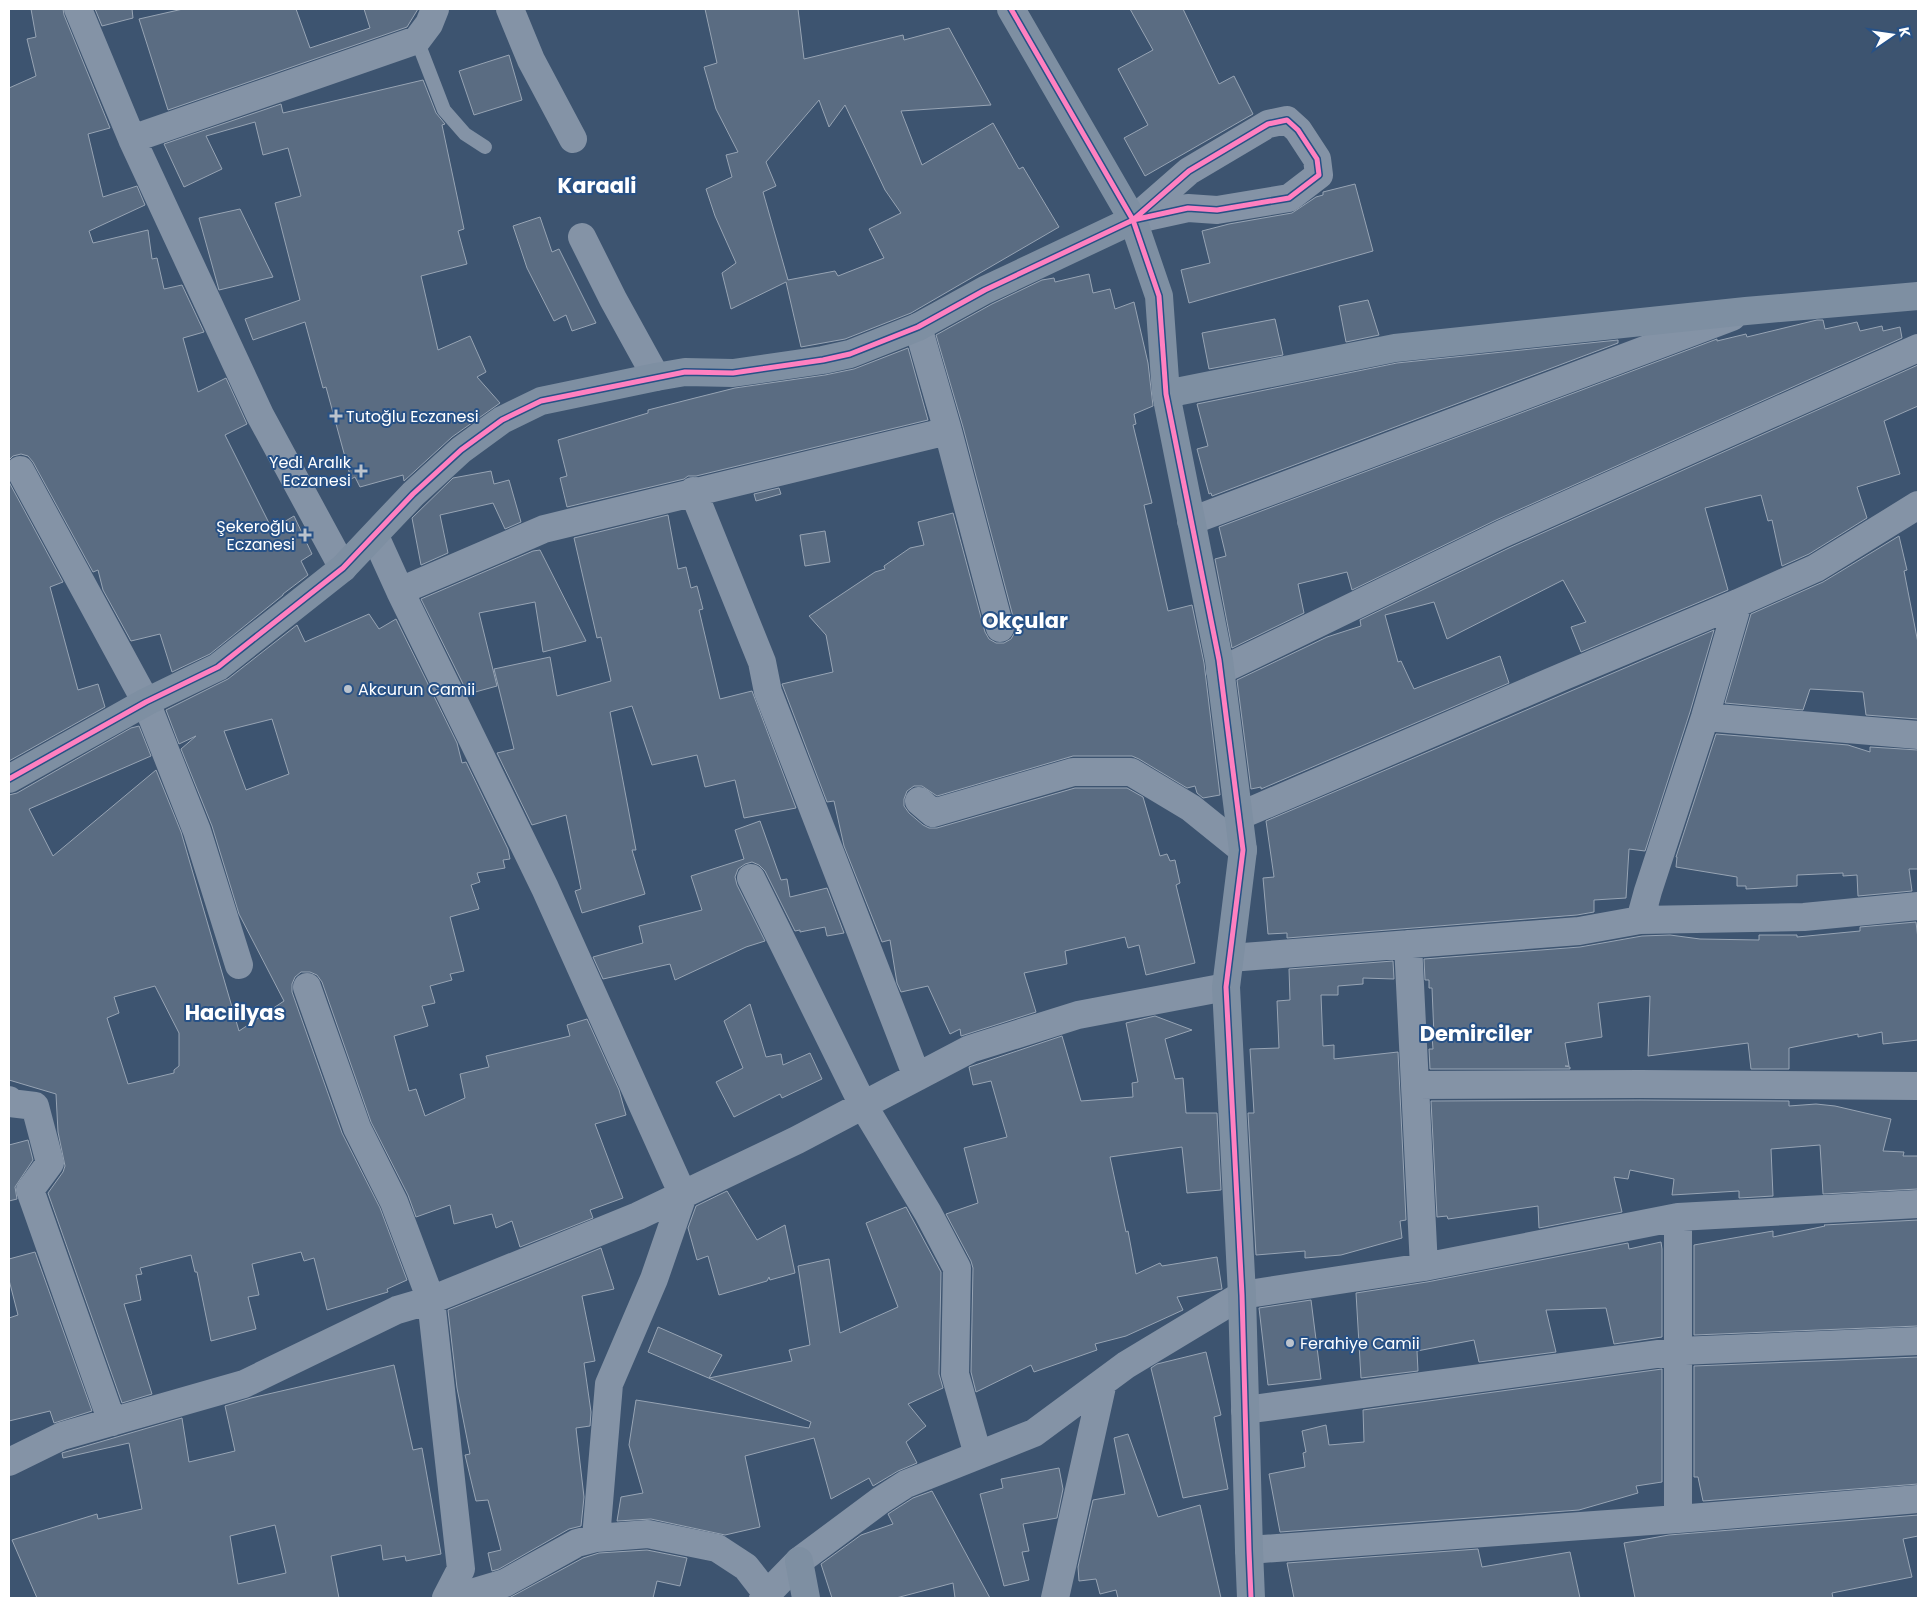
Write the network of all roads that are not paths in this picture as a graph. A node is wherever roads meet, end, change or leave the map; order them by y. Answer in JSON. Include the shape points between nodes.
{"nodes":[{"id":1,"x":78,"y":9,"type":"edge"},
{"id":2,"x":435,"y":9,"type":"edge"},
{"id":3,"x":510,"y":9,"type":"edge"},
{"id":4,"x":1011,"y":9,"type":"edge"},
{"id":5,"x":417,"y":40,"type":"junction"},
{"id":6,"x":132,"y":139,"type":"junction"},
{"id":7,"x":574,"y":139,"type":"dead end"},
{"id":8,"x":485,"y":147,"type":"dead end"},
{"id":9,"x":1133,"y":220,"type":"junction"},
{"id":10,"x":582,"y":237,"type":"dead end"},
{"id":11,"x":1918,"y":296,"type":"edge"},
{"id":12,"x":1746,"y":311,"type":"junction"},
{"id":13,"x":918,"y":327,"type":"junction"},
{"id":14,"x":1918,"y":348,"type":"edge"},
{"id":15,"x":656,"y":377,"type":"junction"},
{"id":16,"x":1166,"y":394,"type":"junction"},
{"id":17,"x":948,"y":431,"type":"junction"},
{"id":18,"x":20,"y":470,"type":"dead end"},
{"id":19,"x":693,"y":491,"type":"junction"},
{"id":20,"x":1918,"y":505,"type":"edge"},
{"id":21,"x":1192,"y":522,"type":"junction"},
{"id":22,"x":375,"y":536,"type":"junction"},
{"id":23,"x":343,"y":568,"type":"junction"},
{"id":24,"x":400,"y":591,"type":"junction"},
{"id":25,"x":1738,"y":603,"type":"junction"},
{"id":26,"x":1000,"y":628,"type":"dead end"},
{"id":27,"x":1220,"y":671,"type":"junction"},
{"id":28,"x":146,"y":702,"type":"junction"},
{"id":29,"x":1705,"y":717,"type":"junction"},
{"id":30,"x":1918,"y":735,"type":"edge"},
{"id":31,"x":9,"y":779,"type":"edge"},
{"id":32,"x":919,"y":801,"type":"dead end"},
{"id":33,"x":1239,"y":816,"type":"junction"},
{"id":34,"x":1243,"y":850,"type":"junction"},
{"id":35,"x":751,"y":878,"type":"dead end"},
{"id":36,"x":1918,"y":906,"type":"edge"},
{"id":37,"x":1640,"y":920,"type":"junction"},
{"id":38,"x":1408,"y":944,"type":"junction"},
{"id":39,"x":1230,"y":958,"type":"junction"},
{"id":40,"x":239,"y":965,"type":"dead end"},
{"id":41,"x":307,"y":987,"type":"dead end"},
{"id":42,"x":1226,"y":988,"type":"junction"},
{"id":43,"x":917,"y":1077,"type":"junction"},
{"id":44,"x":1415,"y":1085,"type":"junction"},
{"id":45,"x":1918,"y":1086,"type":"edge"},
{"id":46,"x":9,"y":1100,"type":"edge"},
{"id":47,"x":863,"y":1105,"type":"junction"},
{"id":48,"x":683,"y":1195,"type":"junction"},
{"id":49,"x":1918,"y":1204,"type":"edge"},
{"id":50,"x":1678,"y":1218,"type":"junction"},
{"id":51,"x":1424,"y":1267,"type":"junction"},
{"id":52,"x":1242,"y":1295,"type":"junction"},
{"id":53,"x":431,"y":1300,"type":"junction"},
{"id":54,"x":1918,"y":1341,"type":"edge"},
{"id":55,"x":1679,"y":1351,"type":"junction"},
{"id":56,"x":1103,"y":1382,"type":"junction"},
{"id":57,"x":1245,"y":1410,"type":"junction"},
{"id":58,"x":112,"y":1422,"type":"junction"},
{"id":59,"x":978,"y":1455,"type":"junction"},
{"id":60,"x":9,"y":1462,"type":"edge"},
{"id":61,"x":1918,"y":1499,"type":"edge"},
{"id":62,"x":1678,"y":1519,"type":"junction"},
{"id":63,"x":596,"y":1538,"type":"junction"},
{"id":64,"x":1249,"y":1550,"type":"junction"},
{"id":65,"x":799,"y":1561,"type":"junction"},
{"id":66,"x":765,"y":1596,"type":"edge"},
{"id":67,"x":446,"y":1598,"type":"edge"},
{"id":68,"x":455,"y":1598,"type":"edge"},
{"id":69,"x":806,"y":1598,"type":"edge"},
{"id":70,"x":1055,"y":1598,"type":"edge"},
{"id":71,"x":1252,"y":1598,"type":"edge"}],
"edges":[{"from":1,"to":6,"type":"street"},
{"from":2,"to":5,"type":"street","via":[[430,24]]},
{"from":3,"to":7,"type":"street","via":[[531,60]]},
{"from":4,"to":9,"type":"street"},
{"from":5,"to":6,"type":"street"},
{"from":5,"to":8,"type":"lane","via":[[444,110],[465,134]]},
{"from":6,"to":23,"type":"street","via":[[260,415]]},
{"from":9,"to":9,"type":"street","via":[[1188,208],[1217,210],[1289,198],[1319,175],[1317,160],[1298,130],[1287,120],[1268,124],[1189,171]]},
{"from":9,"to":13,"type":"street","via":[[985,290]]},
{"from":9,"to":16,"type":"street","via":[[1159,296]]},
{"from":10,"to":15,"type":"street"},
{"from":11,"to":12,"type":"street"},
{"from":12,"to":16,"type":"street","via":[[1395,348]]},
{"from":12,"to":21,"type":"street"},
{"from":13,"to":15,"type":"street","via":[[850,354],[823,360],[733,373],[685,372]]},
{"from":13,"to":17,"type":"street"},
{"from":14,"to":27,"type":"street","via":[[1502,534]]},
{"from":15,"to":22,"type":"street","via":[[541,401],[502,420],[461,450],[413,494]]},
{"from":16,"to":21,"type":"street"},
{"from":17,"to":19,"type":"street"},
{"from":17,"to":26,"type":"street"},
{"from":18,"to":28,"type":"street"},
{"from":19,"to":24,"type":"street","via":[[544,528]]},
{"from":19,"to":43,"type":"street","via":[[762,662],[768,692]]},
{"from":20,"to":25,"type":"street","via":[[1816,568]]},
{"from":21,"to":27,"type":"street"},
{"from":22,"to":23,"type":"street"},
{"from":22,"to":24,"type":"street"},
{"from":23,"to":28,"type":"street","via":[[218,667]]},
{"from":24,"to":48,"type":"street","via":[[545,888]]},
{"from":25,"to":29,"type":"street"},
{"from":25,"to":33,"type":"street"},
{"from":27,"to":33,"type":"street"},
{"from":28,"to":31,"type":"street"},
{"from":28,"to":40,"type":"street","via":[[197,831]]},
{"from":29,"to":30,"type":"street"},
{"from":29,"to":37,"type":"street"},
{"from":32,"to":34,"type":"street","via":[[933,813],[1073,772],[1131,772],[1191,808]]},
{"from":33,"to":34,"type":"street"},
{"from":34,"to":39,"type":"street"},
{"from":35,"to":47,"type":"street"},
{"from":36,"to":37,"type":"street","via":[[1804,917]]},
{"from":37,"to":38,"type":"street","via":[[1579,932]]},
{"from":38,"to":39,"type":"street"},
{"from":38,"to":44,"type":"street"},
{"from":39,"to":42,"type":"street"},
{"from":41,"to":53,"type":"street","via":[[358,1128],[394,1202]]},
{"from":42,"to":43,"type":"street","via":[[1078,1015],[970,1049]]},
{"from":42,"to":52,"type":"street"},
{"from":43,"to":47,"type":"street"},
{"from":44,"to":45,"type":"street"},
{"from":44,"to":51,"type":"street"},
{"from":46,"to":58,"type":"street","via":[[10,1103],[35,1106],[50,1163],[30,1190]]},
{"from":47,"to":48,"type":"street"},
{"from":47,"to":59,"type":"street","via":[[957,1268],[955,1374]]},
{"from":48,"to":53,"type":"street"},
{"from":48,"to":63,"type":"street","via":[[654,1280],[609,1384]]},
{"from":49,"to":50,"type":"street"},
{"from":50,"to":51,"type":"street"},
{"from":50,"to":55,"type":"street"},
{"from":51,"to":52,"type":"street"},
{"from":52,"to":56,"type":"street"},
{"from":52,"to":57,"type":"street"},
{"from":53,"to":58,"type":"street","via":[[397,1310],[244,1384]]},
{"from":53,"to":67,"type":"street","via":[[461,1569]]},
{"from":54,"to":55,"type":"street"},
{"from":55,"to":57,"type":"street"},
{"from":55,"to":62,"type":"street"},
{"from":56,"to":59,"type":"street","via":[[1034,1433]]},
{"from":56,"to":70,"type":"street"},
{"from":57,"to":64,"type":"street"},
{"from":58,"to":60,"type":"street","via":[[62,1436]]},
{"from":59,"to":65,"type":"street","via":[[906,1484]]},
{"from":61,"to":62,"type":"street"},
{"from":62,"to":64,"type":"street"},
{"from":63,"to":66,"type":"street","via":[[648,1534],[717,1548],[746,1567]]},
{"from":63,"to":68,"type":"street","via":[[577,1543],[505,1583]]},
{"from":64,"to":71,"type":"street"},
{"from":65,"to":66,"type":"street"},
{"from":65,"to":69,"type":"street"}]}
